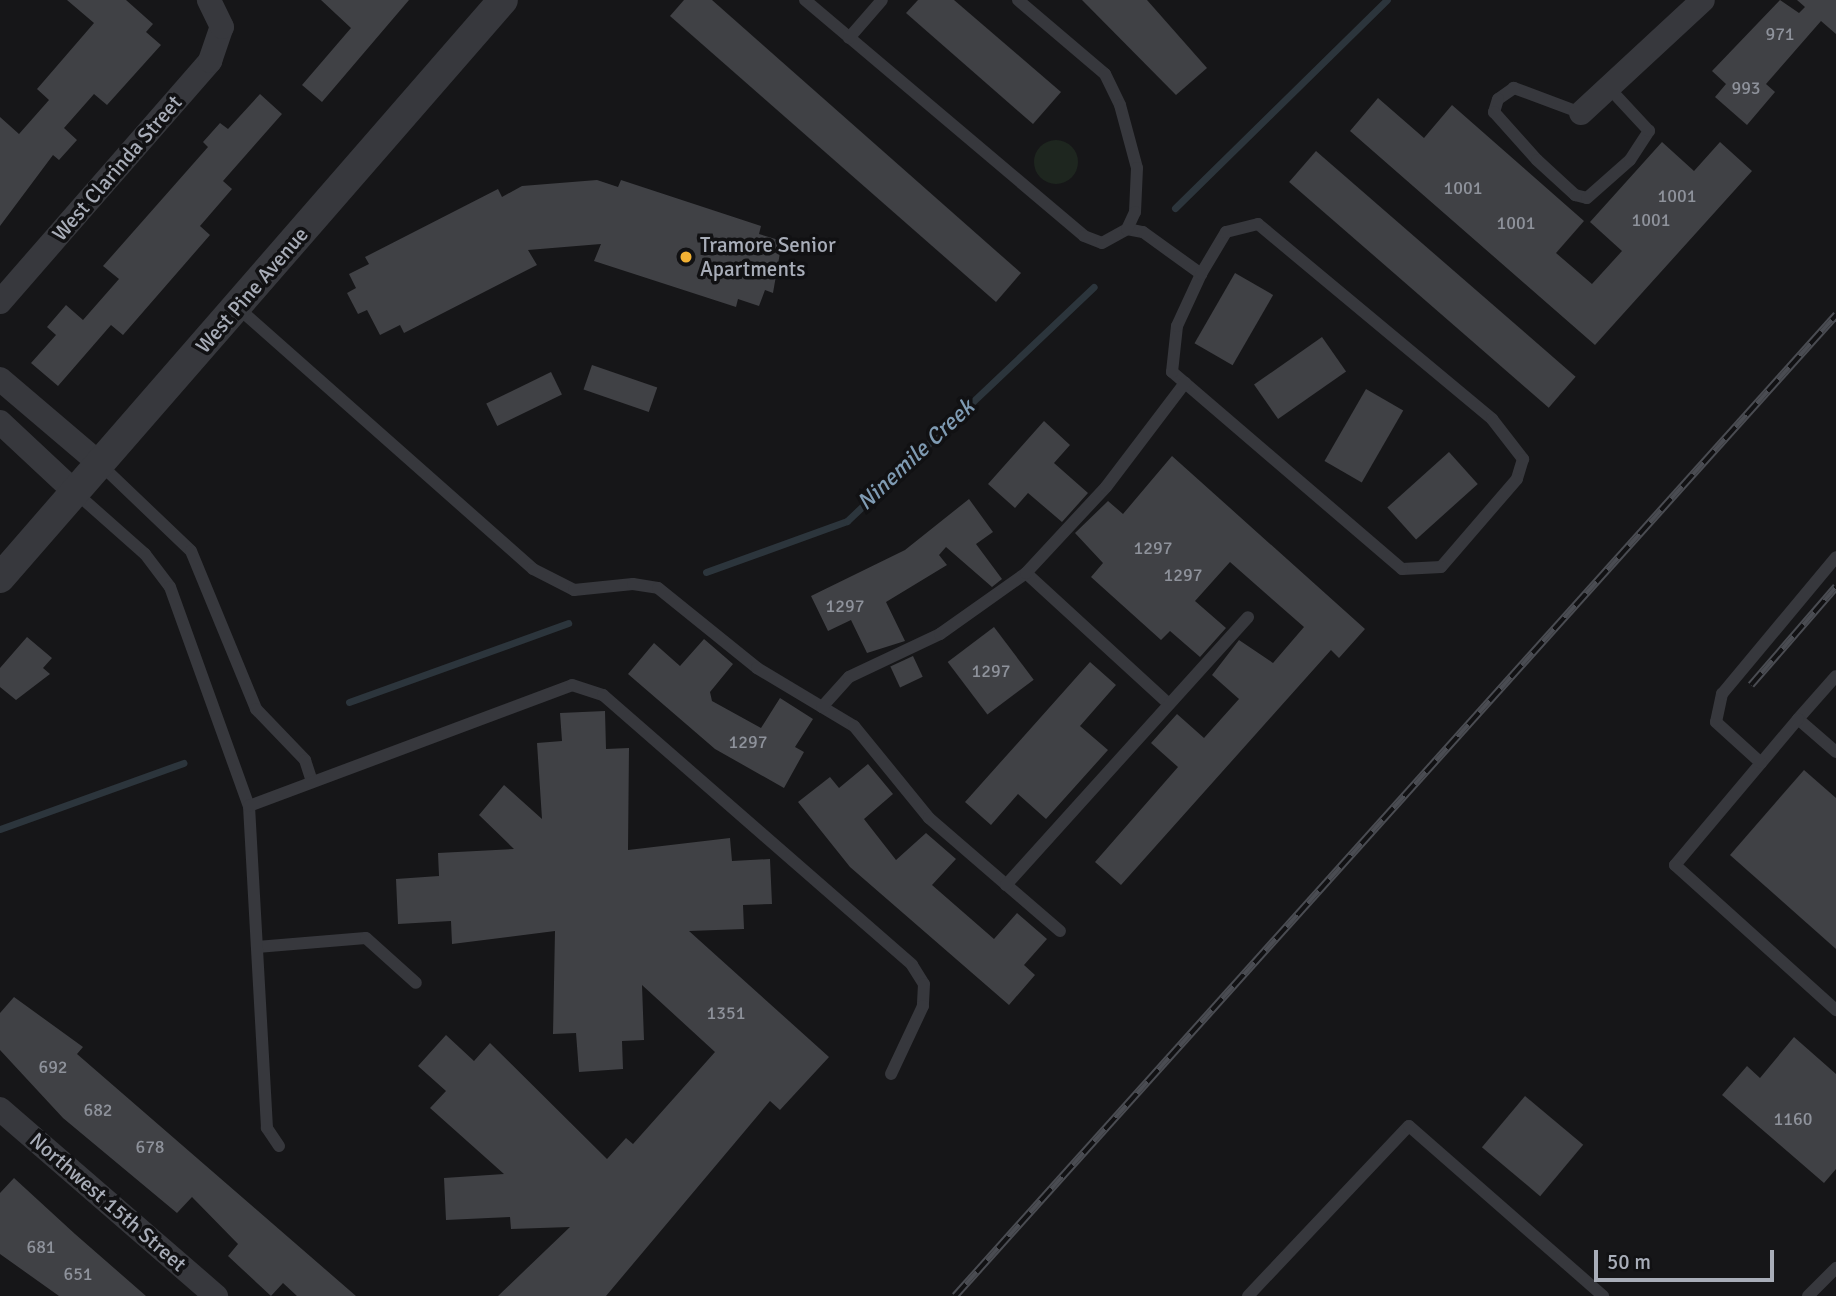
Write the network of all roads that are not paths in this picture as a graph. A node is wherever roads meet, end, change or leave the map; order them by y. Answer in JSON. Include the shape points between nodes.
{"nodes":[{"id":1,"x":209,"y":0,"type":"edge"},
{"id":2,"x":503,"y":0,"type":"edge"},
{"id":3,"x":806,"y":0,"type":"edge"},
{"id":4,"x":882,"y":0,"type":"edge"},
{"id":5,"x":1018,"y":0,"type":"edge"},
{"id":6,"x":1703,"y":0,"type":"edge"},
{"id":7,"x":849,"y":38,"type":"junction"},
{"id":8,"x":1609,"y":88,"type":"junction"},
{"id":9,"x":1581,"y":113,"type":"joint"},
{"id":10,"x":1126,"y":229,"type":"junction"},
{"id":11,"x":1201,"y":274,"type":"junction"},
{"id":12,"x":0,"y":302,"type":"edge"},
{"id":13,"x":237,"y":307,"type":"junction"},
{"id":14,"x":0,"y":379,"type":"edge"},
{"id":15,"x":1185,"y":383,"type":"junction"},
{"id":16,"x":0,"y":422,"type":"edge"},
{"id":17,"x":101,"y":465,"type":"junction"},
{"id":18,"x":76,"y":493,"type":"junction"},
{"id":19,"x":1836,"y":557,"type":"edge"},
{"id":20,"x":1026,"y":573,"type":"junction"},
{"id":21,"x":0,"y":578,"type":"edge"},
{"id":22,"x":1248,"y":617,"type":"dead end"},
{"id":23,"x":1836,"y":676,"type":"edge"},
{"id":24,"x":1169,"y":704,"type":"junction"},
{"id":25,"x":822,"y":707,"type":"junction"},
{"id":26,"x":1798,"y":719,"type":"junction"},
{"id":27,"x":1836,"y":752,"type":"edge"},
{"id":28,"x":1761,"y":763,"type":"junction"},
{"id":29,"x":312,"y":782,"type":"junction"},
{"id":30,"x":249,"y":806,"type":"junction"},
{"id":31,"x":1006,"y":885,"type":"junction"},
{"id":32,"x":1060,"y":931,"type":"dead end"},
{"id":33,"x":257,"y":947,"type":"junction"},
{"id":34,"x":416,"y":983,"type":"dead end"},
{"id":35,"x":1836,"y":1010,"type":"edge"},
{"id":36,"x":891,"y":1074,"type":"dead end"},
{"id":37,"x":3,"y":1118,"type":"edge"},
{"id":38,"x":279,"y":1146,"type":"dead end"},
{"id":39,"x":1836,"y":1268,"type":"edge"},
{"id":40,"x":213,"y":1295,"type":"edge"},
{"id":41,"x":1248,"y":1296,"type":"edge"},
{"id":42,"x":1603,"y":1296,"type":"edge"},
{"id":43,"x":1808,"y":1296,"type":"edge"}],
"edges":[{"from":1,"to":12,"type":"street","name":"West Clarinda Street","via":[[222,27],[210,61]]},
{"from":2,"to":13,"type":"street","name":"West Pine Avenue"},
{"from":3,"to":7,"type":"lane"},
{"from":4,"to":7,"type":"lane"},
{"from":5,"to":10,"type":"lane","via":[[1105,74],[1120,105],[1137,168],[1135,212]]},
{"from":6,"to":8,"type":"street"},
{"from":7,"to":10,"type":"lane","via":[[1084,236],[1102,243]]},
{"from":8,"to":9,"type":"street"},
{"from":8,"to":9,"type":"lane","via":[[1649,131],[1630,160],[1587,198],[1546,169],[1494,112],[1498,99],[1514,88]]},
{"from":10,"to":11,"type":"lane","via":[[1167,244]]},
{"from":11,"to":15,"type":"lane","via":[[1173,342],[1172,372]]},
{"from":11,"to":15,"type":"lane","via":[[1226,232],[1249,224],[1270,231],[1492,419],[1523,459],[1517,479],[1457,553],[1441,566],[1413,573],[1341,521]]},
{"from":13,"to":17,"type":"street","name":"West Pine Avenue"},
{"from":13,"to":25,"type":"lane","via":[[533,569],[574,590],[633,584],[658,588],[757,668]]},
{"from":14,"to":17,"type":"street"},
{"from":15,"to":20,"type":"lane","via":[[1106,487]]},
{"from":16,"to":18,"type":"street"},
{"from":17,"to":18,"type":"street","name":"West Pine Avenue"},
{"from":17,"to":29,"type":"lane","via":[[191,551],[256,709],[305,760]]},
{"from":18,"to":21,"type":"street","name":"West Pine Avenue"},
{"from":18,"to":30,"type":"lane","via":[[145,554],[170,587]]},
{"from":19,"to":28,"type":"lane","via":[[1722,694],[1716,722]]},
{"from":20,"to":24,"type":"lane"},
{"from":20,"to":25,"type":"lane","via":[[940,634],[849,677]]},
{"from":22,"to":24,"type":"lane"},
{"from":23,"to":26,"type":"lane"},
{"from":24,"to":31,"type":"lane"},
{"from":25,"to":31,"type":"lane","via":[[854,726],[929,818]]},
{"from":26,"to":27,"type":"lane"},
{"from":26,"to":28,"type":"lane"},
{"from":28,"to":35,"type":"lane","via":[[1675,865]]},
{"from":29,"to":30,"type":"lane"},
{"from":29,"to":36,"type":"lane","via":[[572,685],[589,687],[912,965],[924,984],[923,1006]]},
{"from":30,"to":33,"type":"lane"},
{"from":31,"to":32,"type":"lane"},
{"from":33,"to":34,"type":"lane","via":[[366,938]]},
{"from":33,"to":38,"type":"lane","via":[[267,1128]]},
{"from":37,"to":40,"type":"street","name":"Northwest 15th Street"},
{"from":39,"to":43,"type":"lane"},
{"from":41,"to":42,"type":"lane","via":[[1409,1126]]}]}
